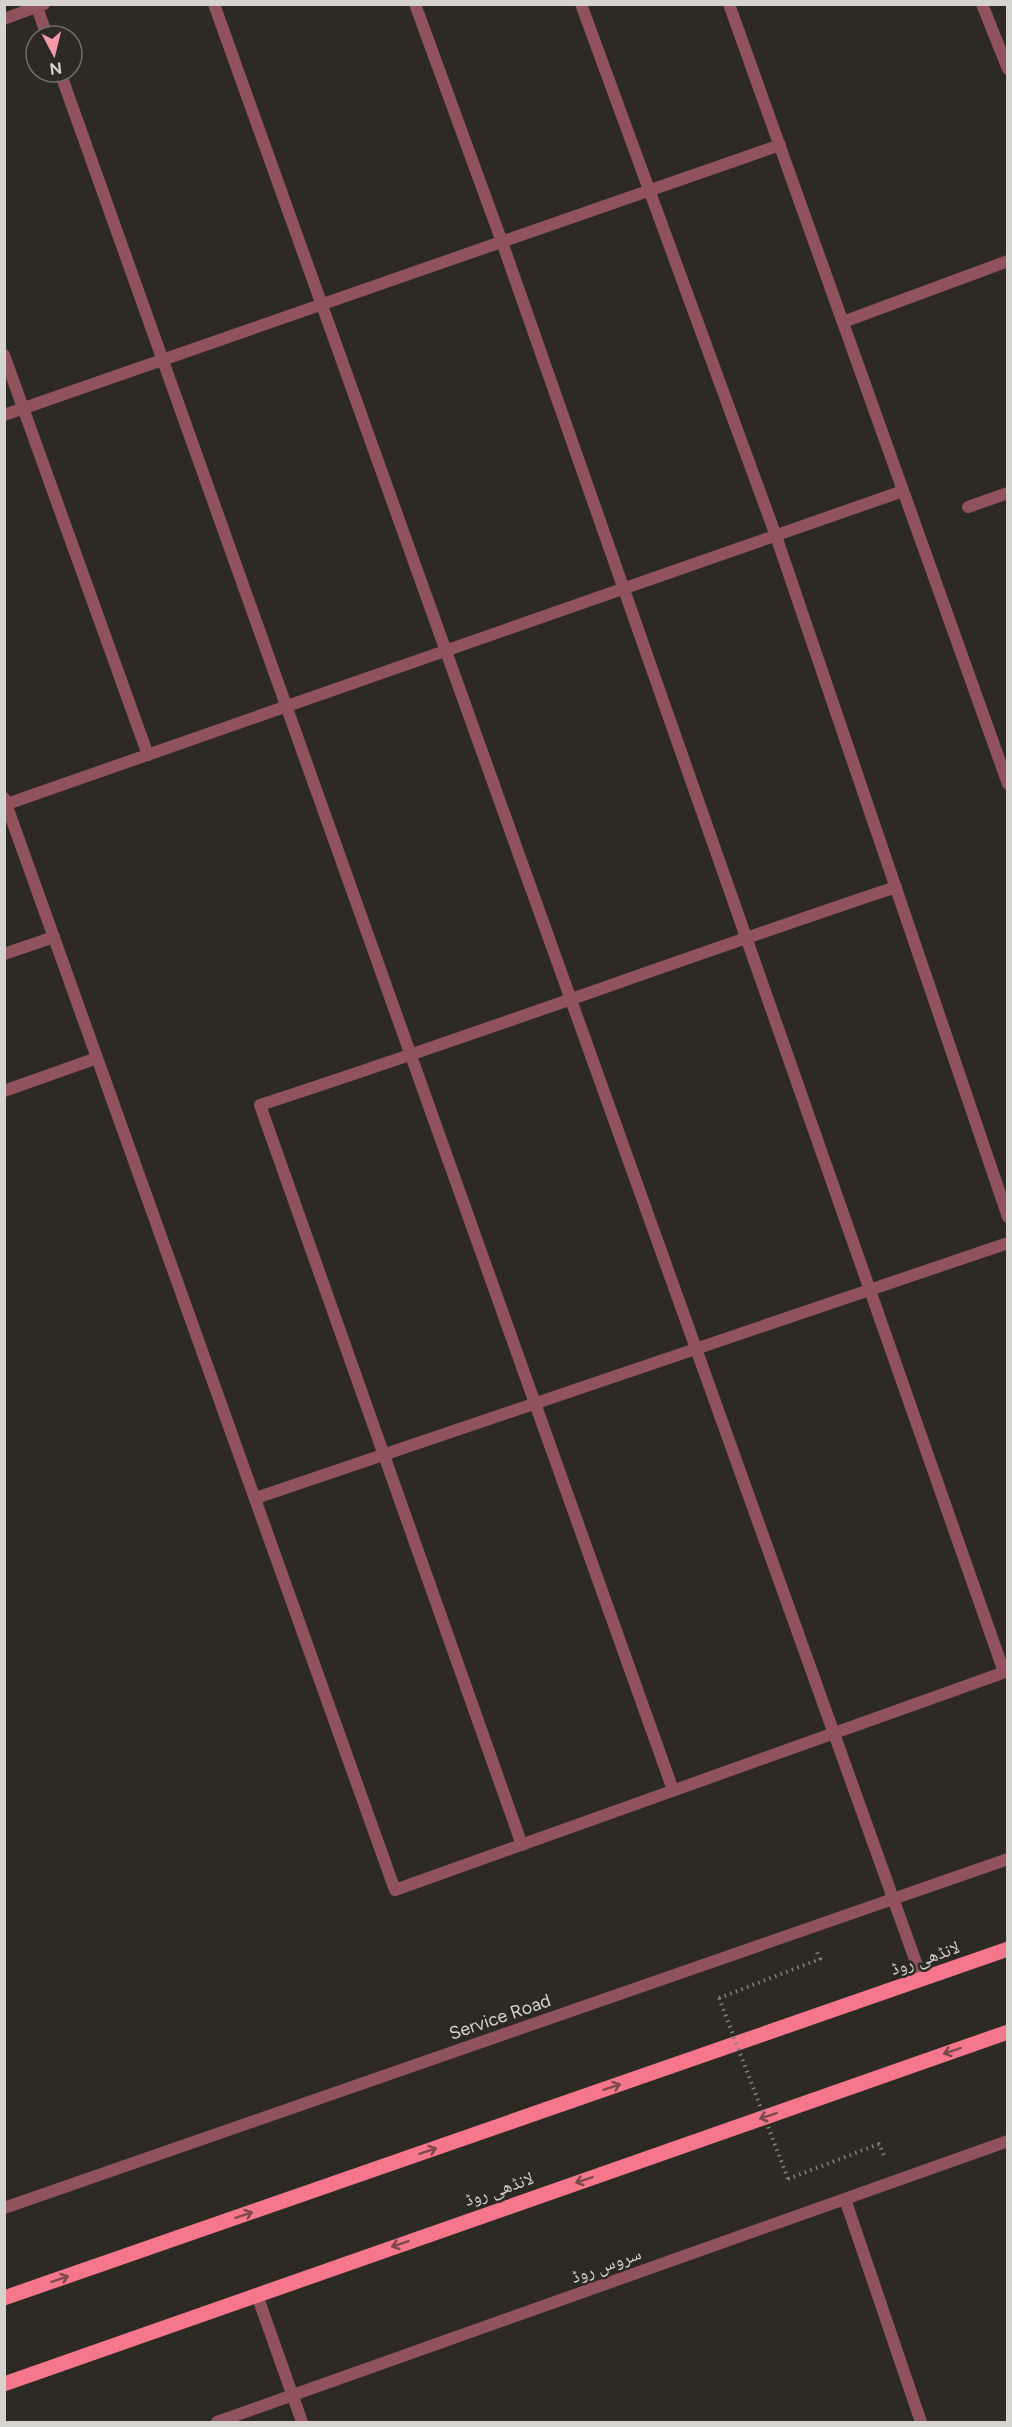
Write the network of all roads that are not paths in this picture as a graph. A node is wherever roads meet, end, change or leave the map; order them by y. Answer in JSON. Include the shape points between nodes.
{"nodes":[{"id":1,"x":214,"y":4,"type":"edge"},
{"id":2,"x":415,"y":4,"type":"edge"},
{"id":3,"x":581,"y":4,"type":"edge"},
{"id":4,"x":729,"y":4,"type":"edge"},
{"id":5,"x":982,"y":4,"type":"edge"},
{"id":6,"x":40,"y":6,"type":"edge"},
{"id":7,"x":4,"y":19,"type":"edge"},
{"id":8,"x":44,"y":24,"type":"edge"},
{"id":9,"x":1002,"y":37,"type":"edge"},
{"id":10,"x":1008,"y":69,"type":"edge"},
{"id":11,"x":64,"y":84,"type":"edge"},
{"id":12,"x":780,"y":145,"type":"junction"},
{"id":13,"x":650,"y":191,"type":"junction"},
{"id":14,"x":502,"y":242,"type":"junction"},
{"id":15,"x":1008,"y":261,"type":"edge"},
{"id":16,"x":322,"y":305,"type":"junction"},
{"id":17,"x":843,"y":322,"type":"junction"},
{"id":18,"x":4,"y":356,"type":"edge"},
{"id":19,"x":162,"y":360,"type":"junction"},
{"id":20,"x":24,"y":408,"type":"junction"},
{"id":21,"x":4,"y":415,"type":"edge"},
{"id":22,"x":903,"y":491,"type":"junction"},
{"id":23,"x":1008,"y":493,"type":"edge"},
{"id":24,"x":968,"y":507,"type":"dead end"},
{"id":25,"x":776,"y":536,"type":"junction"},
{"id":26,"x":624,"y":589,"type":"junction"},
{"id":27,"x":446,"y":651,"type":"junction"},
{"id":28,"x":286,"y":706,"type":"junction"},
{"id":29,"x":148,"y":755,"type":"junction"},
{"id":30,"x":1008,"y":784,"type":"edge"},
{"id":31,"x":5,"y":802,"type":"edge"},
{"id":32,"x":896,"y":887,"type":"junction"},
{"id":33,"x":54,"y":937,"type":"junction"},
{"id":34,"x":746,"y":937,"type":"junction"},
{"id":35,"x":4,"y":954,"type":"edge"},
{"id":36,"x":571,"y":1000,"type":"junction"},
{"id":37,"x":411,"y":1056,"type":"junction"},
{"id":38,"x":97,"y":1058,"type":"junction"},
{"id":39,"x":4,"y":1091,"type":"edge"},
{"id":40,"x":1008,"y":1217,"type":"edge"},
{"id":41,"x":1008,"y":1243,"type":"edge"},
{"id":42,"x":870,"y":1290,"type":"junction"},
{"id":43,"x":697,"y":1349,"type":"junction"},
{"id":44,"x":535,"y":1404,"type":"junction"},
{"id":45,"x":384,"y":1456,"type":"junction"},
{"id":46,"x":256,"y":1498,"type":"junction"},
{"id":47,"x":1006,"y":1672,"type":"edge"},
{"id":48,"x":834,"y":1733,"type":"junction"},
{"id":49,"x":673,"y":1790,"type":"junction"},
{"id":50,"x":522,"y":1845,"type":"junction"},
{"id":51,"x":1008,"y":1859,"type":"edge"},
{"id":52,"x":894,"y":1899,"type":"junction"},
{"id":53,"x":1008,"y":1949,"type":"edge"},
{"id":54,"x":922,"y":1979,"type":"junction"},
{"id":55,"x":1008,"y":2032,"type":"edge"},
{"id":56,"x":1008,"y":2141,"type":"edge"},
{"id":57,"x":845,"y":2199,"type":"junction"},
{"id":58,"x":4,"y":2208,"type":"edge"},
{"id":59,"x":257,"y":2295,"type":"junction"},
{"id":60,"x":4,"y":2298,"type":"edge"},
{"id":61,"x":4,"y":2384,"type":"edge"},
{"id":62,"x":293,"y":2396,"type":"junction"},
{"id":63,"x":217,"y":2422,"type":"edge"},
{"id":64,"x":302,"y":2422,"type":"edge"},
{"id":65,"x":921,"y":2422,"type":"edge"}],
"edges":[{"from":1,"to":16,"type":"street"},
{"from":2,"to":14,"type":"street"},
{"from":3,"to":13,"type":"street"},
{"from":4,"to":12,"type":"street"},
{"from":5,"to":9,"type":"street"},
{"from":6,"to":7,"type":"street"},
{"from":6,"to":8,"type":"street"},
{"from":9,"to":10,"type":"street"},
{"from":11,"to":19,"type":"street"},
{"from":12,"to":13,"type":"street"},
{"from":12,"to":17,"type":"street"},
{"from":13,"to":14,"type":"street"},
{"from":13,"to":25,"type":"street"},
{"from":14,"to":16,"type":"street"},
{"from":14,"to":26,"type":"street"},
{"from":15,"to":17,"type":"street"},
{"from":16,"to":19,"type":"street"},
{"from":16,"to":27,"type":"street"},
{"from":17,"to":22,"type":"street"},
{"from":18,"to":20,"type":"street"},
{"from":19,"to":20,"type":"street"},
{"from":19,"to":28,"type":"street"},
{"from":20,"to":21,"type":"street"},
{"from":20,"to":29,"type":"street"},
{"from":22,"to":25,"type":"street"},
{"from":22,"to":30,"type":"street"},
{"from":23,"to":24,"type":"street"},
{"from":25,"to":26,"type":"street"},
{"from":25,"to":32,"type":"street"},
{"from":26,"to":27,"type":"street"},
{"from":26,"to":34,"type":"street"},
{"from":27,"to":28,"type":"street"},
{"from":27,"to":36,"type":"street"},
{"from":28,"to":29,"type":"street"},
{"from":28,"to":37,"type":"street"},
{"from":29,"to":31,"type":"street"},
{"from":31,"to":33,"type":"street"},
{"from":32,"to":34,"type":"street"},
{"from":32,"to":40,"type":"street"},
{"from":33,"to":35,"type":"street"},
{"from":33,"to":38,"type":"street"},
{"from":34,"to":36,"type":"street"},
{"from":34,"to":42,"type":"street"},
{"from":36,"to":37,"type":"street"},
{"from":36,"to":43,"type":"street"},
{"from":37,"to":44,"type":"street"},
{"from":37,"to":45,"type":"street","via":[[260,1106]]},
{"from":38,"to":39,"type":"street"},
{"from":38,"to":46,"type":"street"},
{"from":41,"to":42,"type":"street"},
{"from":42,"to":43,"type":"street"},
{"from":42,"to":47,"type":"street"},
{"from":43,"to":44,"type":"street"},
{"from":43,"to":48,"type":"street"},
{"from":44,"to":45,"type":"street"},
{"from":44,"to":49,"type":"street"},
{"from":45,"to":46,"type":"street"},
{"from":45,"to":50,"type":"street"},
{"from":46,"to":50,"type":"street","via":[[395,1890]]},
{"from":47,"to":48,"type":"street"},
{"from":48,"to":49,"type":"street"},
{"from":48,"to":52,"type":"street"},
{"from":49,"to":50,"type":"street"},
{"from":51,"to":52,"type":"street","name":"Service Road"},
{"from":52,"to":54,"type":"street"},
{"from":52,"to":58,"type":"street","name":"Service Road"},
{"from":53,"to":54,"type":"main road","name":"لانڈھی روڈ"},
{"from":60,"to":54,"type":"main road","name":"لانڈھی روڈ","one_way":true},
{"from":55,"to":59,"type":"main road","name":"لانڈھی روڈ","one_way":true},
{"from":56,"to":57,"type":"street","name":"سروس روڈ"},
{"from":57,"to":62,"type":"street","name":"سروس روڈ"},
{"from":57,"to":65,"type":"street"},
{"from":59,"to":61,"type":"main road","name":"لانڈھی روڈ"},
{"from":59,"to":62,"type":"street"},
{"from":62,"to":63,"type":"street","name":"سروس روڈ"},
{"from":62,"to":64,"type":"street"}]}
